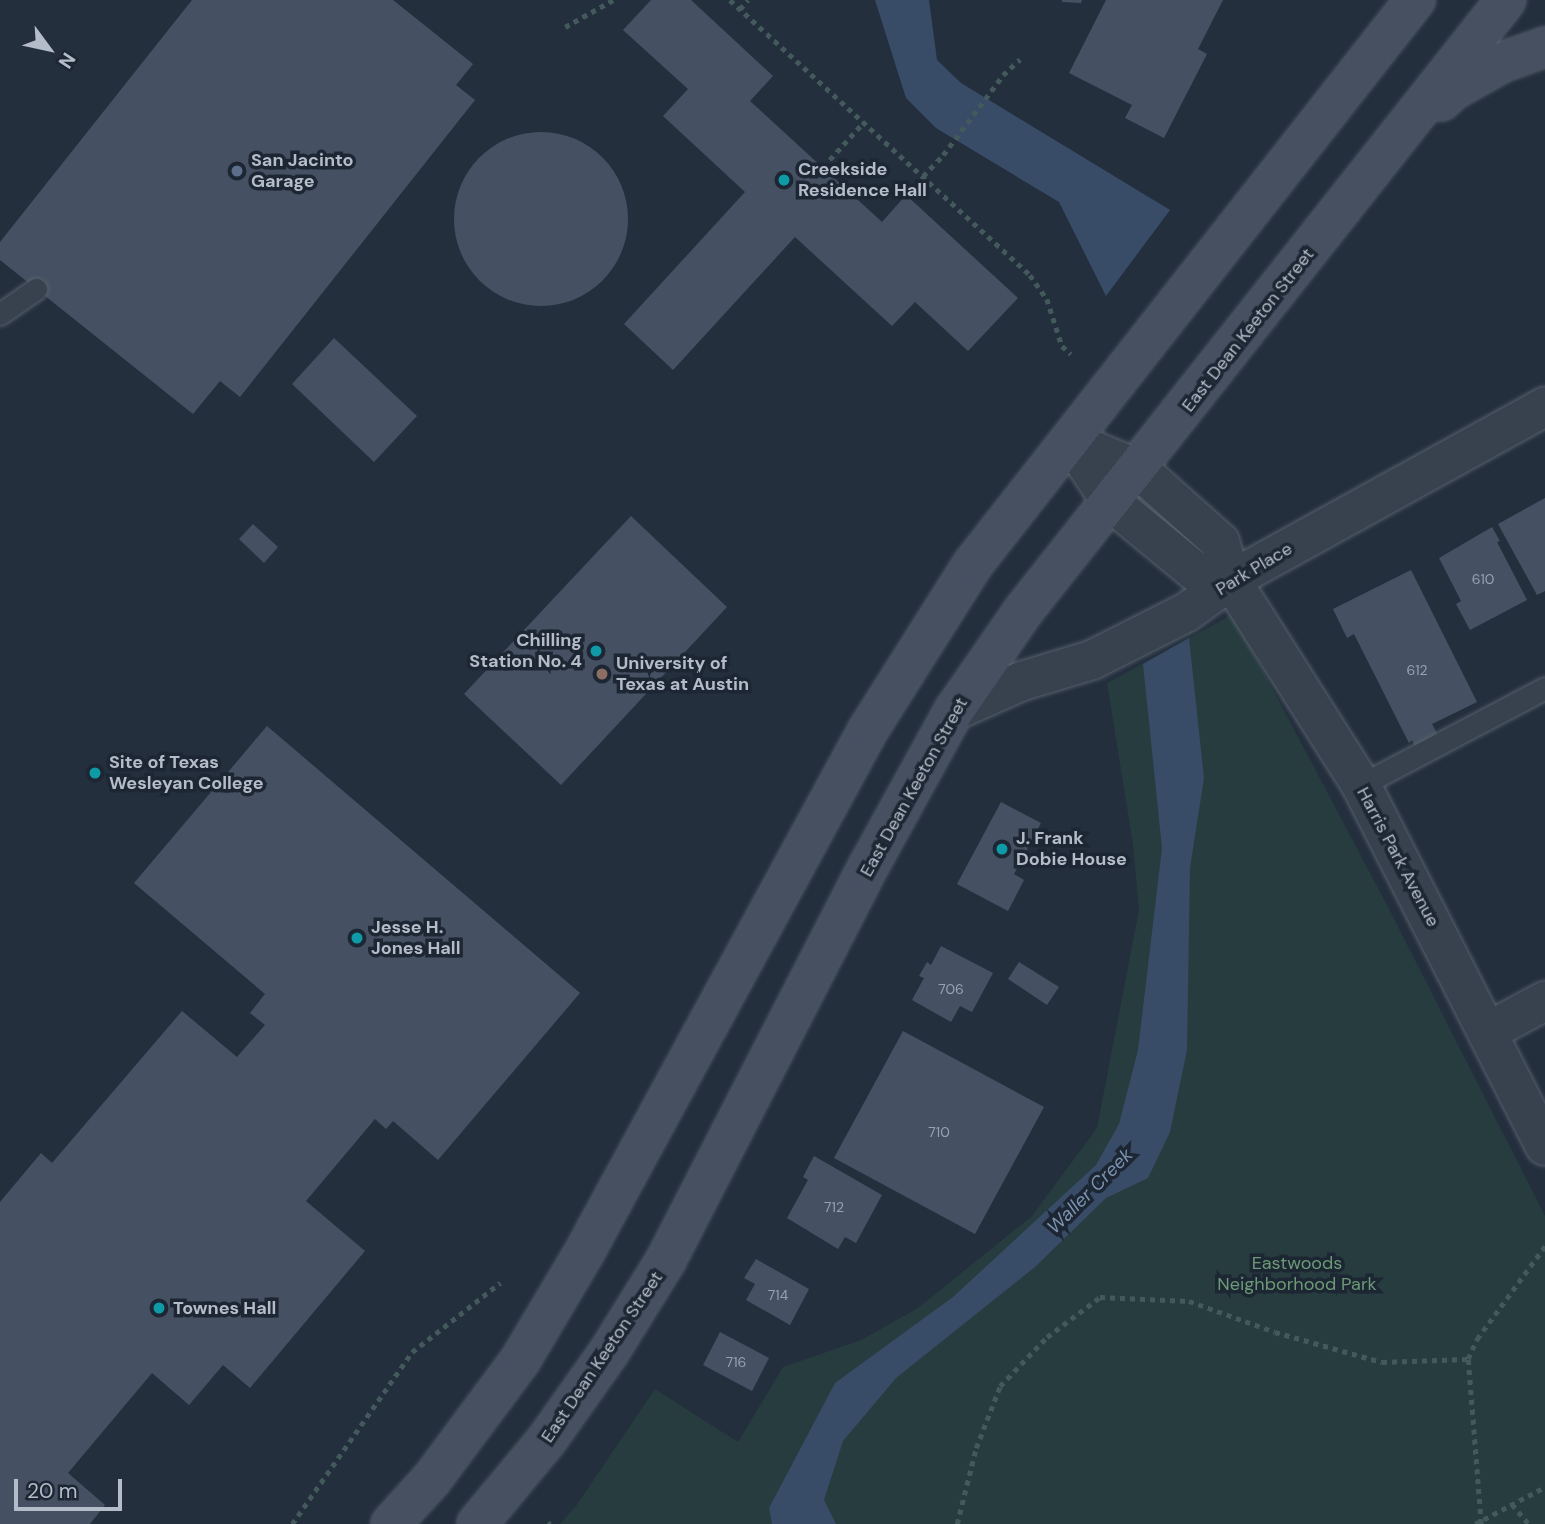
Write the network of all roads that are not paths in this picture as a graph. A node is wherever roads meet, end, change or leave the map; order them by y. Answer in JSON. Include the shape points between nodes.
{"nodes":[{"id":1,"x":1506,"y":0,"type":"edge"},
{"id":2,"x":1407,"y":6,"type":"edge"},
{"id":3,"x":1545,"y":47,"type":"edge"},
{"id":4,"x":1400,"y":137,"type":"junction"},
{"id":5,"x":36,"y":289,"type":"dead end"},
{"id":6,"x":0,"y":314,"type":"edge"},
{"id":7,"x":1545,"y":407,"type":"edge"},
{"id":8,"x":1071,"y":441,"type":"junction"},
{"id":9,"x":1138,"y":469,"type":"junction"},
{"id":10,"x":1111,"y":502,"type":"junction"},
{"id":11,"x":1230,"y":580,"type":"junction"},
{"id":12,"x":1545,"y":688,"type":"edge"},
{"id":13,"x":954,"y":711,"type":"junction"},
{"id":14,"x":1361,"y":785,"type":"junction"},
{"id":15,"x":1545,"y":1001,"type":"edge"},
{"id":16,"x":1489,"y":1031,"type":"junction"},
{"id":17,"x":1545,"y":1146,"type":"edge"},
{"id":18,"x":391,"y":1524,"type":"edge"},
{"id":19,"x":477,"y":1524,"type":"edge"}],
"edges":[{"from":1,"to":4,"type":"main road","name":"East Dean Keeton Street"},
{"from":2,"to":8,"type":"main road"},
{"from":3,"to":4,"type":"main road","via":[[1503,62],[1453,90]]},
{"from":4,"to":9,"type":"main road","name":"East Dean Keeton Street"},
{"from":5,"to":6,"type":"lane"},
{"from":7,"to":11,"type":"street","name":"Park Place"},
{"from":8,"to":9,"type":"street","name":"Harris Park Avenue"},
{"from":8,"to":10,"type":"street"},
{"from":8,"to":18,"type":"main road","via":[[973,564],[868,730],[585,1251],[521,1359],[432,1479]]},
{"from":9,"to":10,"type":"main road","name":"East Dean Keeton Street"},
{"from":9,"to":11,"type":"street","name":"Harris Park Avenue","via":[[1220,542]]},
{"from":10,"to":11,"type":"street","via":[[1196,572]]},
{"from":10,"to":13,"type":"main road","name":"East Dean Keeton Street","via":[[1024,610]]},
{"from":11,"to":13,"type":"street","name":"Park Place","via":[[1187,612],[1092,660],[1022,681]]},
{"from":11,"to":14,"type":"street","name":"Harris Park Avenue"},
{"from":12,"to":14,"type":"lane"},
{"from":13,"to":19,"type":"main road","name":"East Dean Keeton Street","via":[[867,869],[666,1260],[546,1441]]},
{"from":14,"to":16,"type":"street","name":"Harris Park Avenue"},
{"from":15,"to":16,"type":"street"},
{"from":16,"to":17,"type":"street","name":"Harris Park Avenue"}]}
